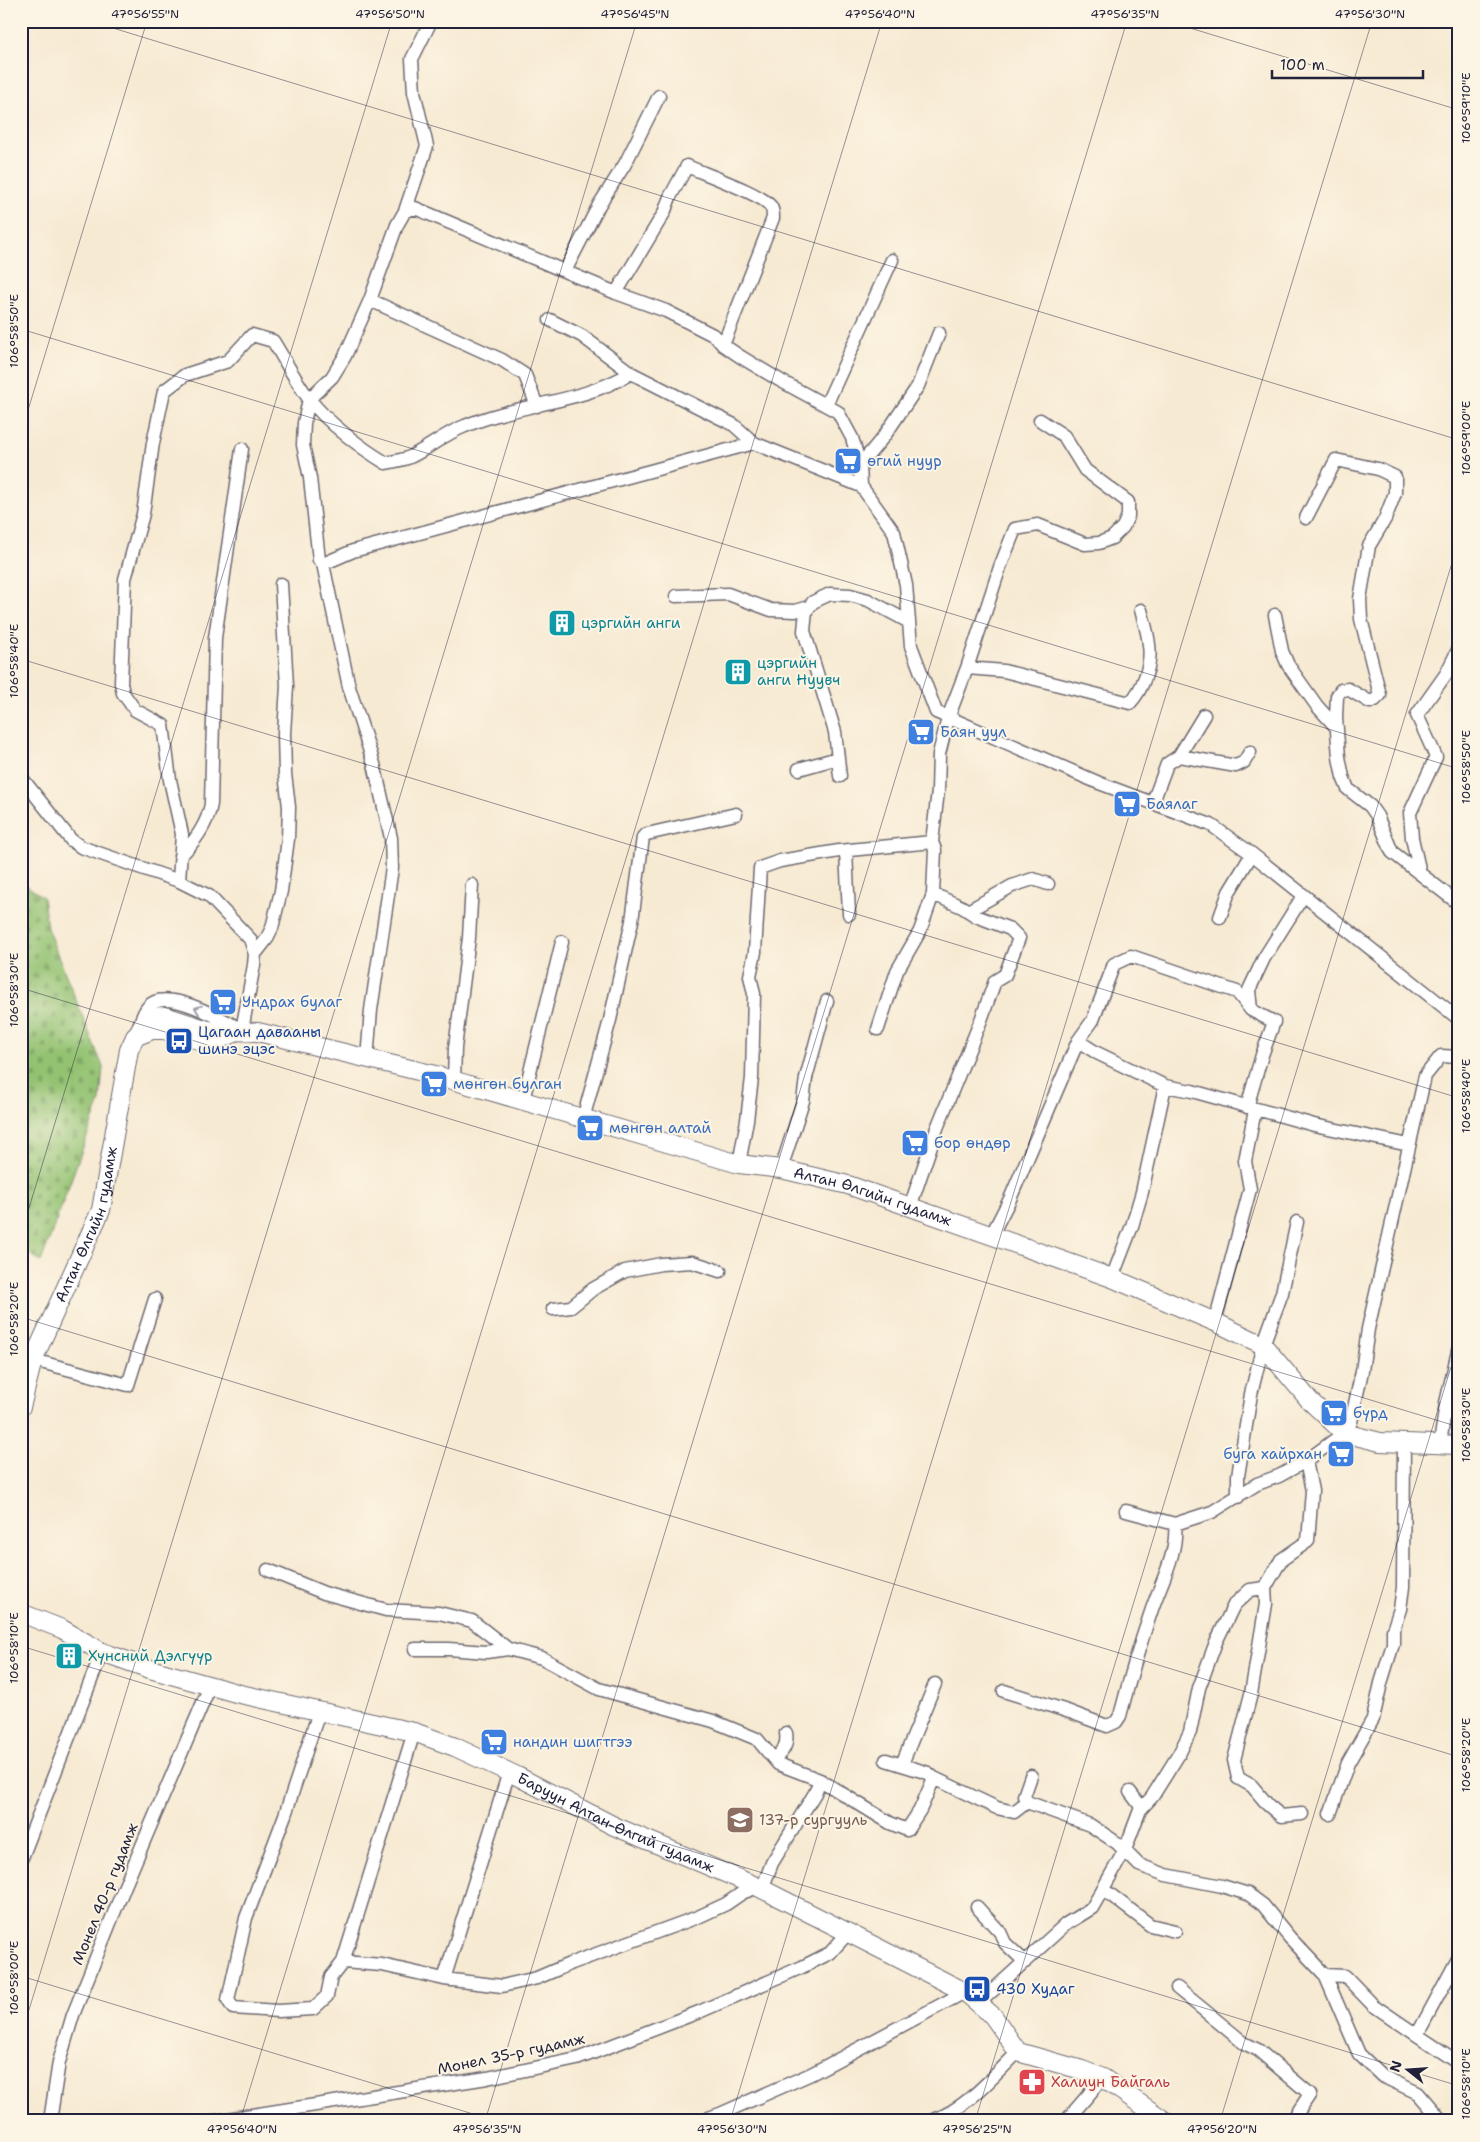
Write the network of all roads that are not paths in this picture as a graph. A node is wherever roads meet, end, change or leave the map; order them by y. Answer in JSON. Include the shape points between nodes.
{"nodes":[{"id":1,"x":431,"y":21,"type":"edge"},
{"id":2,"x":659,"y":96,"type":"dead end"},
{"id":3,"x":405,"y":211,"type":"junction"},
{"id":4,"x":892,"y":260,"type":"dead end"},
{"id":5,"x":565,"y":271,"type":"junction"},
{"id":6,"x":616,"y":293,"type":"junction"},
{"id":7,"x":370,"y":300,"type":"junction"},
{"id":8,"x":550,"y":320,"type":"dead end"},
{"id":9,"x":939,"y":333,"type":"dead end"},
{"id":10,"x":723,"y":346,"type":"junction"},
{"id":11,"x":631,"y":373,"type":"junction"},
{"id":12,"x":309,"y":399,"type":"junction"},
{"id":13,"x":826,"y":405,"type":"junction"},
{"id":14,"x":537,"y":406,"type":"junction"},
{"id":15,"x":1040,"y":420,"type":"dead end"},
{"id":16,"x":754,"y":443,"type":"junction"},
{"id":17,"x":242,"y":449,"type":"dead end"},
{"id":18,"x":860,"y":466,"type":"junction"},
{"id":19,"x":861,"y":486,"type":"junction"},
{"id":20,"x":1306,"y":518,"type":"dead end"},
{"id":21,"x":323,"y":564,"type":"junction"},
{"id":22,"x":281,"y":584,"type":"dead end"},
{"id":23,"x":676,"y":596,"type":"dead end"},
{"id":24,"x":809,"y":607,"type":"junction"},
{"id":25,"x":1141,"y":610,"type":"dead end"},
{"id":26,"x":1275,"y":616,"type":"dead end"},
{"id":27,"x":909,"y":622,"type":"junction"},
{"id":28,"x":1459,"y":648,"type":"edge"},
{"id":29,"x":967,"y":668,"type":"junction"},
{"id":30,"x":1204,"y":715,"type":"dead end"},
{"id":31,"x":948,"y":718,"type":"junction"},
{"id":32,"x":1337,"y":728,"type":"junction"},
{"id":33,"x":1250,"y":752,"type":"dead end"},
{"id":34,"x":1178,"y":756,"type":"junction"},
{"id":35,"x":838,"y":758,"type":"junction"},
{"id":36,"x":799,"y":769,"type":"dead end"},
{"id":37,"x":840,"y":776,"type":"dead end"},
{"id":38,"x":21,"y":778,"type":"edge"},
{"id":39,"x":1153,"y":802,"type":"junction"},
{"id":40,"x":736,"y":814,"type":"dead end"},
{"id":41,"x":932,"y":842,"type":"junction"},
{"id":42,"x":846,"y":851,"type":"junction"},
{"id":43,"x":1252,"y":854,"type":"junction"},
{"id":44,"x":180,"y":856,"type":"junction"},
{"id":45,"x":1420,"y":873,"type":"junction"},
{"id":46,"x":179,"y":881,"type":"junction"},
{"id":47,"x":472,"y":884,"type":"dead end"},
{"id":48,"x":1048,"y":884,"type":"dead end"},
{"id":49,"x":933,"y":894,"type":"junction"},
{"id":50,"x":1303,"y":896,"type":"junction"},
{"id":51,"x":1459,"y":901,"type":"edge"},
{"id":52,"x":968,"y":911,"type":"junction"},
{"id":53,"x":849,"y":914,"type":"dead end"},
{"id":54,"x":1220,"y":917,"type":"dead end"},
{"id":55,"x":562,"y":942,"type":"dead end"},
{"id":56,"x":255,"y":954,"type":"junction"},
{"id":57,"x":827,"y":1001,"type":"dead end"},
{"id":58,"x":1252,"y":1010,"type":"junction"},
{"id":59,"x":1459,"y":1020,"type":"edge"},
{"id":60,"x":878,"y":1028,"type":"dead end"},
{"id":61,"x":242,"y":1030,"type":"junction"},
{"id":62,"x":135,"y":1037,"type":"junction"},
{"id":63,"x":1078,"y":1041,"type":"junction"},
{"id":64,"x":1459,"y":1056,"type":"edge"},
{"id":65,"x":367,"y":1060,"type":"junction"},
{"id":66,"x":454,"y":1080,"type":"junction"},
{"id":67,"x":1165,"y":1086,"type":"junction"},
{"id":68,"x":523,"y":1100,"type":"junction"},
{"id":69,"x":1251,"y":1108,"type":"junction"},
{"id":70,"x":583,"y":1119,"type":"junction"},
{"id":71,"x":1409,"y":1145,"type":"junction"},
{"id":72,"x":739,"y":1164,"type":"junction"},
{"id":73,"x":782,"y":1169,"type":"junction"},
{"id":74,"x":910,"y":1207,"type":"junction"},
{"id":75,"x":1298,"y":1222,"type":"dead end"},
{"id":76,"x":992,"y":1234,"type":"junction"},
{"id":77,"x":720,"y":1271,"type":"dead end"},
{"id":78,"x":1112,"y":1278,"type":"junction"},
{"id":79,"x":155,"y":1299,"type":"dead end"},
{"id":80,"x":553,"y":1309,"type":"dead end"},
{"id":81,"x":1215,"y":1322,"type":"junction"},
{"id":82,"x":1263,"y":1345,"type":"junction"},
{"id":83,"x":1459,"y":1347,"type":"edge"},
{"id":84,"x":33,"y":1360,"type":"junction"},
{"id":85,"x":21,"y":1407,"type":"edge"},
{"id":86,"x":1344,"y":1433,"type":"junction"},
{"id":87,"x":1404,"y":1443,"type":"junction"},
{"id":88,"x":1440,"y":1444,"type":"junction"},
{"id":89,"x":1459,"y":1445,"type":"edge"},
{"id":90,"x":1306,"y":1461,"type":"junction"},
{"id":91,"x":1238,"y":1497,"type":"junction"},
{"id":92,"x":1126,"y":1511,"type":"dead end"},
{"id":93,"x":1175,"y":1524,"type":"junction"},
{"id":94,"x":268,"y":1570,"type":"dead end"},
{"id":95,"x":1264,"y":1588,"type":"junction"},
{"id":96,"x":21,"y":1613,"type":"edge"},
{"id":97,"x":508,"y":1649,"type":"junction"},
{"id":98,"x":416,"y":1650,"type":"dead end"},
{"id":99,"x":102,"y":1652,"type":"junction"},
{"id":100,"x":936,"y":1684,"type":"dead end"},
{"id":101,"x":210,"y":1686,"type":"junction"},
{"id":102,"x":1004,"y":1691,"type":"dead end"},
{"id":103,"x":319,"y":1712,"type":"junction"},
{"id":104,"x":414,"y":1732,"type":"junction"},
{"id":105,"x":786,"y":1733,"type":"dead end"},
{"id":106,"x":774,"y":1759,"type":"junction"},
{"id":107,"x":886,"y":1760,"type":"dead end"},
{"id":108,"x":902,"y":1764,"type":"junction"},
{"id":109,"x":509,"y":1772,"type":"junction"},
{"id":110,"x":1031,"y":1776,"type":"dead end"},
{"id":111,"x":934,"y":1778,"type":"junction"},
{"id":112,"x":820,"y":1780,"type":"junction"},
{"id":113,"x":1130,"y":1792,"type":"dead end"},
{"id":114,"x":1027,"y":1802,"type":"junction"},
{"id":115,"x":1142,"y":1808,"type":"junction"},
{"id":116,"x":1302,"y":1814,"type":"dead end"},
{"id":117,"x":1330,"y":1814,"type":"dead end"},
{"id":118,"x":1125,"y":1850,"type":"junction"},
{"id":119,"x":21,"y":1860,"type":"edge"},
{"id":120,"x":1198,"y":1869,"type":"dead end"},
{"id":121,"x":1182,"y":1878,"type":"junction"},
{"id":122,"x":760,"y":1888,"type":"junction"},
{"id":123,"x":1103,"y":1889,"type":"junction"},
{"id":124,"x":977,"y":1907,"type":"dead end"},
{"id":125,"x":1175,"y":1930,"type":"dead end"},
{"id":126,"x":848,"y":1933,"type":"junction"},
{"id":127,"x":1459,"y":1958,"type":"edge"},
{"id":128,"x":342,"y":1962,"type":"junction"},
{"id":129,"x":1025,"y":1962,"type":"junction"},
{"id":130,"x":1325,"y":1975,"type":"junction"},
{"id":131,"x":444,"y":1979,"type":"junction"},
{"id":132,"x":1177,"y":1988,"type":"dead end"},
{"id":133,"x":964,"y":1992,"type":"junction"},
{"id":134,"x":979,"y":2003,"type":"junction"},
{"id":135,"x":1417,"y":2035,"type":"junction"},
{"id":136,"x":1018,"y":2052,"type":"junction"},
{"id":137,"x":1459,"y":2063,"type":"edge"},
{"id":138,"x":1103,"y":2078,"type":"junction"},
{"id":139,"x":50,"y":2121,"type":"edge"},
{"id":140,"x":214,"y":2121,"type":"edge"},
{"id":141,"x":700,"y":2121,"type":"edge"},
{"id":142,"x":931,"y":2121,"type":"edge"},
{"id":143,"x":1066,"y":2121,"type":"edge"},
{"id":144,"x":1165,"y":2121,"type":"edge"},
{"id":145,"x":1292,"y":2121,"type":"edge"},
{"id":146,"x":1442,"y":2121,"type":"edge"}],
"edges":[{"from":1,"to":3,"type":"street","via":[[412,59],[414,92],[427,146]]},
{"from":2,"to":5,"type":"street"},
{"from":3,"to":5,"type":"street","via":[[415,208]]},
{"from":3,"to":7,"type":"street"},
{"from":4,"to":13,"type":"street"},
{"from":5,"to":6,"type":"street"},
{"from":6,"to":10,"type":"street","via":[[666,311],[715,336]]},
{"from":6,"to":10,"type":"street","via":[[664,213],[687,166],[736,186],[768,202],[773,218]]},
{"from":7,"to":12,"type":"street","via":[[332,378]]},
{"from":7,"to":14,"type":"street","via":[[502,360],[525,374]]},
{"from":8,"to":11,"type":"street","via":[[582,336]]},
{"from":9,"to":18,"type":"street","via":[[918,386]]},
{"from":10,"to":13,"type":"street"},
{"from":11,"to":14,"type":"street","via":[[611,386]]},
{"from":11,"to":16,"type":"street","via":[[734,425]]},
{"from":12,"to":14,"type":"street","via":[[335,424],[386,463],[411,457],[464,426]]},
{"from":12,"to":21,"type":"street","via":[[303,445],[310,478],[318,560]]},
{"from":12,"to":44,"type":"street","via":[[273,341],[252,335],[228,361],[185,374],[164,391],[143,514],[125,579],[121,683],[123,694],[135,710],[162,725],[182,834]]},
{"from":13,"to":18,"type":"street","via":[[838,412],[852,438]]},
{"from":15,"to":29,"type":"street","via":[[1064,436],[1085,470],[1128,502],[1128,516],[1112,538],[1099,543],[1084,544],[1038,525],[1015,529]]},
{"from":16,"to":19,"type":"street"},
{"from":16,"to":21,"type":"street","via":[[354,550]]},
{"from":17,"to":44,"type":"street","via":[[215,638],[212,804],[195,839]]},
{"from":18,"to":19,"type":"street"},
{"from":19,"to":27,"type":"street","via":[[894,532],[906,585]]},
{"from":20,"to":32,"type":"street","via":[[1336,460],[1378,469],[1395,477],[1395,493],[1369,546],[1360,599],[1361,619],[1380,695],[1370,702],[1348,689],[1341,690],[1337,696]]},
{"from":21,"to":65,"type":"street","via":[[349,686],[374,764],[390,838],[392,868]]},
{"from":22,"to":56,"type":"street","via":[[287,677],[284,733],[288,839],[272,928]]},
{"from":23,"to":24,"type":"street","via":[[728,594],[771,610],[795,611]]},
{"from":24,"to":27,"type":"street","via":[[830,594],[850,596],[868,600]]},
{"from":24,"to":35,"type":"street","via":[[804,631],[835,732]]},
{"from":25,"to":29,"type":"street","via":[[1150,645],[1149,662],[1140,688],[1130,703],[1004,671]]},
{"from":26,"to":32,"type":"street","via":[[1288,666]]},
{"from":27,"to":31,"type":"street","via":[[911,646],[936,712]]},
{"from":28,"to":45,"type":"street","via":[[1446,674],[1416,715],[1436,756],[1410,814]]},
{"from":29,"to":31,"type":"street"},
{"from":30,"to":34,"type":"street"},
{"from":31,"to":39,"type":"street","via":[[1099,783]]},
{"from":31,"to":41,"type":"street","via":[[939,754]]},
{"from":32,"to":45,"type":"street","via":[[1339,757],[1348,789],[1370,806],[1377,816],[1392,852]]},
{"from":33,"to":34,"type":"street","via":[[1244,762],[1236,766]]},
{"from":34,"to":39,"type":"street","via":[[1163,771]]},
{"from":35,"to":36,"type":"street"},
{"from":35,"to":37,"type":"street"},
{"from":38,"to":46,"type":"street","via":[[70,840]]},
{"from":39,"to":43,"type":"street","via":[[1211,826]]},
{"from":40,"to":70,"type":"street","via":[[643,837],[632,921]]},
{"from":41,"to":42,"type":"street"},
{"from":41,"to":49,"type":"street","via":[[935,850]]},
{"from":42,"to":53,"type":"street"},
{"from":42,"to":72,"type":"street","via":[[780,861],[760,868],[755,952],[750,976],[754,994],[752,1078]]},
{"from":43,"to":50,"type":"street"},
{"from":43,"to":54,"type":"street","via":[[1229,892]]},
{"from":44,"to":46,"type":"street"},
{"from":45,"to":51,"type":"street"},
{"from":46,"to":56,"type":"street","via":[[209,896],[221,907],[250,940]]},
{"from":47,"to":66,"type":"street"},
{"from":48,"to":52,"type":"street","via":[[1033,879],[1012,886]]},
{"from":49,"to":52,"type":"street"},
{"from":49,"to":60,"type":"street","via":[[920,931],[897,971]]},
{"from":50,"to":58,"type":"street","via":[[1264,958],[1249,990]]},
{"from":50,"to":59,"type":"street"},
{"from":52,"to":74,"type":"street","via":[[1010,929],[1019,938],[1005,975],[995,981],[936,1128]]},
{"from":55,"to":68,"type":"street"},
{"from":56,"to":61,"type":"street"},
{"from":57,"to":73,"type":"street","via":[[803,1101]]},
{"from":58,"to":63,"type":"street","via":[[1237,992],[1131,956],[1114,964],[1093,1020]]},
{"from":58,"to":69,"type":"street","via":[[1274,1022],[1262,1055]]},
{"from":61,"to":62,"type":"main road","via":[[209,1043],[164,1030],[152,1030]]},
{"from":61,"to":62,"type":"street","one_way":true,"via":[[200,1009],[157,1000],[148,1007]]},
{"from":61,"to":65,"type":"main road","name":"Алтан Өлгийн гудамж"},
{"from":62,"to":84,"type":"main road","name":"Алтан Өлгийн гудамж","via":[[129,1050],[100,1210]]},
{"from":63,"to":67,"type":"street"},
{"from":63,"to":76,"type":"street"},
{"from":64,"to":71,"type":"street","via":[[1441,1056],[1425,1076]]},
{"from":65,"to":66,"type":"main road","name":"Алтан Өлгийн гудамж"},
{"from":66,"to":68,"type":"main road","name":"Алтан Өлгийн гудамж"},
{"from":67,"to":69,"type":"street"},
{"from":67,"to":78,"type":"street","via":[[1142,1192]]},
{"from":68,"to":70,"type":"main road","name":"Алтан Өлгийн гудамж"},
{"from":69,"to":71,"type":"street","via":[[1314,1126]]},
{"from":69,"to":81,"type":"street","via":[[1244,1160],[1250,1190]]},
{"from":70,"to":72,"type":"main road","name":"Алтан Өлгийн гудамж"},
{"from":71,"to":86,"type":"street","via":[[1351,1422]]},
{"from":72,"to":73,"type":"main road","name":"Алтан Өлгийн гудамж"},
{"from":73,"to":74,"type":"main road","name":"Алтан Өлгийн гудамж","via":[[848,1184]]},
{"from":74,"to":76,"type":"main road","name":"Алтан Өлгийн гудамж"},
{"from":75,"to":82,"type":"street","via":[[1282,1293]]},
{"from":76,"to":78,"type":"main road","name":"Алтан Өлгийн гудамж"},
{"from":77,"to":80,"type":"street","via":[[692,1262],[625,1271],[571,1307]]},
{"from":78,"to":81,"type":"main road","name":"Алтан Өлгийн гудамж"},
{"from":79,"to":84,"type":"street","via":[[128,1384]]},
{"from":81,"to":82,"type":"main road","name":"Алтан Өлгийн гудамж"},
{"from":82,"to":86,"type":"main road","name":"Алтан Өлгийн гудамж","via":[[1310,1400]]},
{"from":82,"to":91,"type":"street","via":[[1251,1394],[1238,1476]]},
{"from":83,"to":88,"type":"street"},
{"from":84,"to":85,"type":"main road","name":"Алтан Өлгийн гудамж"},
{"from":86,"to":87,"type":"main road","via":[[1380,1442]]},
{"from":86,"to":90,"type":"street"},
{"from":87,"to":88,"type":"main road"},
{"from":87,"to":117,"type":"street","via":[[1400,1609],[1373,1719],[1348,1763]]},
{"from":88,"to":89,"type":"main road"},
{"from":90,"to":91,"type":"street","via":[[1257,1484]]},
{"from":90,"to":95,"type":"street","via":[[1312,1491],[1308,1540],[1281,1560]]},
{"from":91,"to":93,"type":"street","via":[[1212,1512]]},
{"from":92,"to":93,"type":"street"},
{"from":93,"to":102,"type":"street","via":[[1172,1555],[1135,1657],[1116,1722],[1107,1726]]},
{"from":94,"to":97,"type":"street","via":[[324,1593],[386,1610],[439,1613],[472,1621]]},
{"from":95,"to":115,"type":"street","via":[[1250,1590],[1234,1605],[1199,1688],[1190,1732],[1152,1797]]},
{"from":95,"to":116,"type":"street","via":[[1266,1604],[1234,1760],[1238,1778],[1252,1786],[1281,1816]]},
{"from":96,"to":99,"type":"main road","name":"Баруун Алтан-Өлгий гудамж","via":[[62,1629]]},
{"from":97,"to":98,"type":"street","via":[[486,1652]]},
{"from":97,"to":106,"type":"street","via":[[542,1658],[599,1689],[713,1721],[757,1739]]},
{"from":99,"to":101,"type":"main road","name":"Баруун Алтан-Өлгий гудамж","via":[[150,1670]]},
{"from":99,"to":119,"type":"street"},
{"from":100,"to":108,"type":"street"},
{"from":101,"to":103,"type":"main road","name":"Баруун Алтан-Өлгий гудамж"},
{"from":101,"to":139,"type":"street","name":"Монел 40-р гудамж","via":[[72,2015],[59,2062]]},
{"from":103,"to":104,"type":"main road","name":"Баруун Алтан-Өлгий гудамж"},
{"from":103,"to":128,"type":"street","via":[[246,1918],[228,2000],[234,2008],[313,2009],[327,1996],[332,1977]]},
{"from":104,"to":109,"type":"main road","name":"Баруун Алтан-Өлгий гудамж"},
{"from":104,"to":128,"type":"street"},
{"from":105,"to":106,"type":"street","via":[[783,1753]]},
{"from":106,"to":112,"type":"street","via":[[778,1764]]},
{"from":107,"to":108,"type":"street"},
{"from":108,"to":111,"type":"street"},
{"from":109,"to":122,"type":"main road","name":"Баруун Алтан-Өлгий гудамж","via":[[614,1826]]},
{"from":109,"to":131,"type":"street"},
{"from":110,"to":114,"type":"street","via":[[1024,1796]]},
{"from":111,"to":112,"type":"street","via":[[907,1830]]},
{"from":111,"to":114,"type":"street","via":[[997,1808],[1014,1812]]},
{"from":112,"to":122,"type":"street"},
{"from":113,"to":115,"type":"street"},
{"from":114,"to":118,"type":"street","via":[[1090,1826]]},
{"from":115,"to":118,"type":"street"},
{"from":118,"to":121,"type":"street","via":[[1139,1865]]},
{"from":118,"to":123,"type":"street"},
{"from":120,"to":121,"type":"street"},
{"from":121,"to":130,"type":"street","via":[[1248,1894],[1263,1905]]},
{"from":122,"to":126,"type":"main road","name":"Баруун Алтан-Өлгий гудамж"},
{"from":122,"to":131,"type":"street","via":[[742,1893],[698,1917],[537,1978],[502,1986]]},
{"from":123,"to":125,"type":"street","via":[[1150,1925]]},
{"from":123,"to":129,"type":"street","via":[[1092,1908],[1066,1924]]},
{"from":124,"to":129,"type":"street","via":[[1000,1932],[1005,1943]]},
{"from":126,"to":133,"type":"main road","name":"Баруун Алтан-Өлгий гудамж"},
{"from":126,"to":140,"type":"street","name":"Монел 35-р гудамж","via":[[830,1953],[802,1967],[576,2059],[487,2078]]},
{"from":127,"to":135,"type":"street"},
{"from":128,"to":131,"type":"street","via":[[382,1965]]},
{"from":129,"to":134,"type":"street"},
{"from":130,"to":135,"type":"street","via":[[1345,1976],[1373,2004]]},
{"from":130,"to":146,"type":"street","via":[[1358,2054],[1382,2076],[1418,2093]]},
{"from":132,"to":145,"type":"street","via":[[1310,2094]]},
{"from":133,"to":134,"type":"main road","name":"Баруун Алтан-Өлгий гудамж"},
{"from":133,"to":141,"type":"street","via":[[811,2074]]},
{"from":134,"to":136,"type":"main road","name":"Баруун Алтан-Өлгий гудамж"},
{"from":135,"to":137,"type":"street"},
{"from":136,"to":138,"type":"main road"},
{"from":136,"to":142,"type":"street","via":[[971,2097],[945,2116]]},
{"from":138,"to":143,"type":"street"},
{"from":138,"to":144,"type":"main road"}]}
